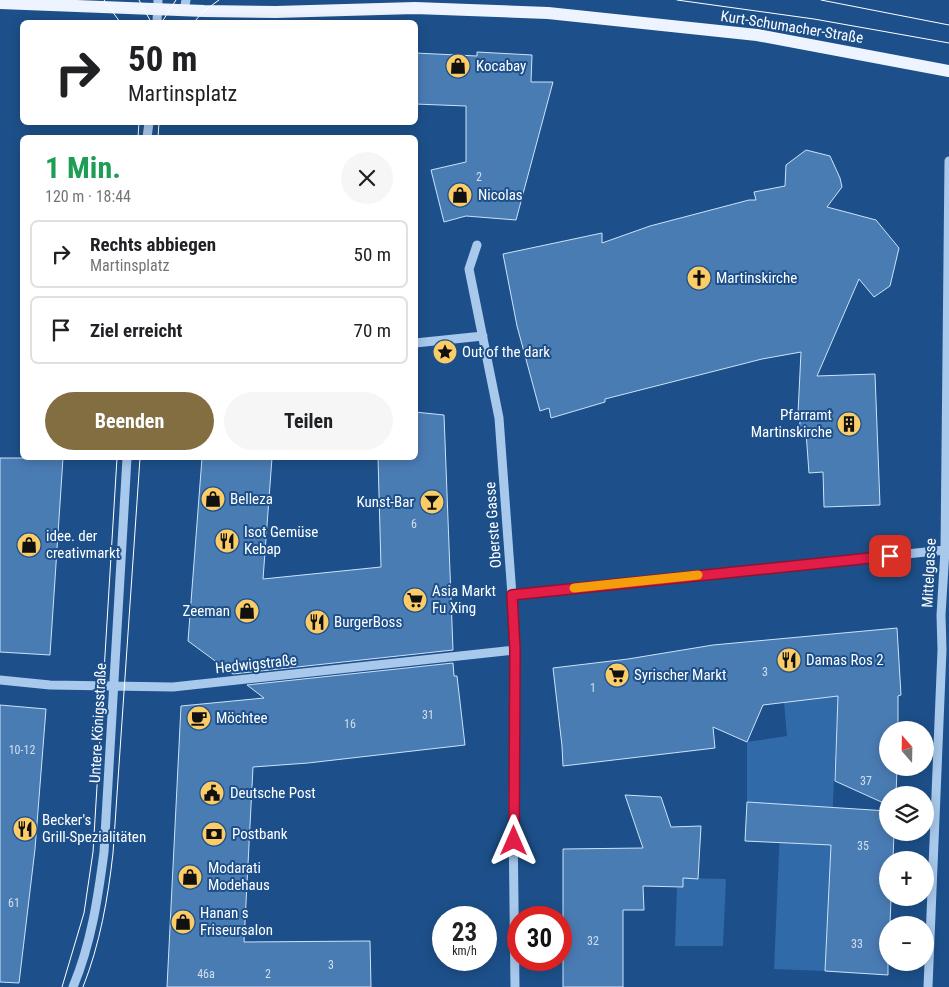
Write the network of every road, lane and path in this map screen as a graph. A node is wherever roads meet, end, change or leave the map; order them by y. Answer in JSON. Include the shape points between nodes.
{"nodes":[{"id":1,"x":0,"y":3,"type":"edge"},
{"id":2,"x":122,"y":4,"type":"edge"},
{"id":3,"x":158,"y":5,"type":"edge"},
{"id":4,"x":185,"y":5,"type":"edge"},
{"id":5,"x":157,"y":20,"type":"edge"},
{"id":6,"x":949,"y":71,"type":"edge"},
{"id":7,"x":949,"y":161,"type":"edge"},
{"id":8,"x":477,"y":245,"type":"dead end"},
{"id":9,"x":483,"y":336,"type":"junction"},
{"id":10,"x":418,"y":343,"type":"edge"},
{"id":11,"x":127,"y":460,"type":"edge"},
{"id":12,"x":945,"y":550,"type":"junction"},
{"id":13,"x":512,"y":595,"type":"junction"},
{"id":14,"x":515,"y":650,"type":"junction"},
{"id":15,"x":945,"y":650,"type":"edge"},
{"id":16,"x":0,"y":680,"type":"edge"},
{"id":17,"x":114,"y":686,"type":"junction"},
{"id":18,"x":73,"y":987,"type":"edge"},
{"id":19,"x":515,"y":987,"type":"edge"},
{"id":20,"x":928,"y":987,"type":"edge"}],
"edges":[{"from":1,"to":2,"type":"main road","name":"Kurt-Schumacher-Straße"},
{"from":2,"to":3,"type":"main road","name":"Kurt-Schumacher-Straße"},
{"from":3,"to":4,"type":"main road","name":"Kurt-Schumacher-Straße"},
{"from":3,"to":5,"type":"street"},
{"from":4,"to":6,"type":"main road","name":"Kurt-Schumacher-Straße","via":[[276,12],[416,8],[548,13],[757,36]]},
{"from":7,"to":12,"type":"street","name":"Mittelgasse"},
{"from":8,"to":9,"type":"street","name":"Oberste Gasse","via":[[470,269]]},
{"from":9,"to":10,"type":"street"},
{"from":9,"to":13,"type":"street","name":"Oberste Gasse","via":[[499,418]]},
{"from":11,"to":17,"type":"street","name":"Untere Königsstraße"},
{"from":12,"to":13,"type":"street"},
{"from":12,"to":15,"type":"street","name":"Mittelgasse","via":[[940,615]]},
{"from":13,"to":14,"type":"street","name":"Oberste Gasse"},
{"from":14,"to":17,"type":"street","name":"Hedwigstraße","via":[[173,687]]},
{"from":14,"to":19,"type":"street","name":"Oberste Gasse"},
{"from":15,"to":20,"type":"street","name":"Mittelgasse"},
{"from":16,"to":17,"type":"street","name":"Hedwigstraße"},
{"from":17,"to":18,"type":"street","name":"Untere Königsstraße","via":[[100,882],[87,947]]}]}
